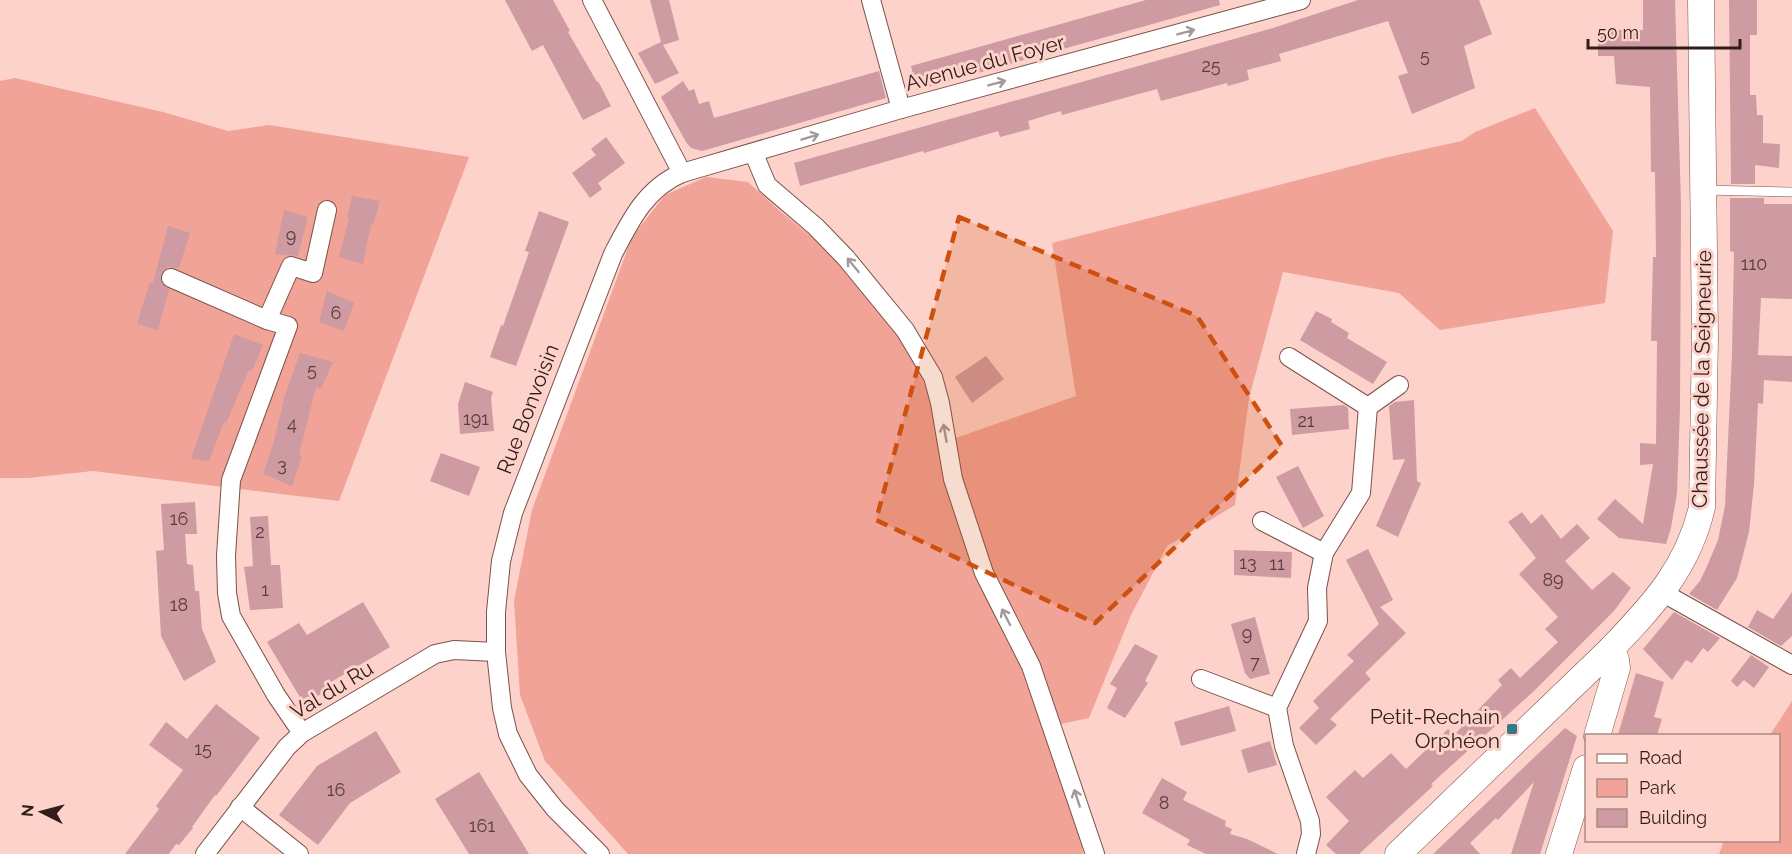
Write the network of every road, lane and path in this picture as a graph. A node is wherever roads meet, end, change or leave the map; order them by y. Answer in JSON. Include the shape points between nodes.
{"nodes":[{"id":1,"x":592,"y":0,"type":"edge"},
{"id":2,"x":872,"y":0,"type":"edge"},
{"id":3,"x":1301,"y":0,"type":"edge"},
{"id":4,"x":1701,"y":0,"type":"edge"},
{"id":5,"x":901,"y":109,"type":"junction"},
{"id":6,"x":754,"y":154,"type":"junction"},
{"id":7,"x":682,"y":173,"type":"junction"},
{"id":8,"x":1704,"y":190,"type":"junction"},
{"id":9,"x":1792,"y":192,"type":"edge"},
{"id":10,"x":327,"y":210,"type":"dead end"},
{"id":11,"x":171,"y":278,"type":"dead end"},
{"id":12,"x":267,"y":320,"type":"junction"},
{"id":13,"x":1289,"y":357,"type":"dead end"},
{"id":14,"x":1399,"y":385,"type":"dead end"},
{"id":15,"x":1368,"y":407,"type":"junction"},
{"id":16,"x":1262,"y":521,"type":"dead end"},
{"id":17,"x":1323,"y":553,"type":"junction"},
{"id":18,"x":1663,"y":590,"type":"junction"},
{"id":19,"x":1611,"y":649,"type":"junction"},
{"id":20,"x":496,"y":652,"type":"junction"},
{"id":21,"x":1789,"y":659,"type":"edge"},
{"id":22,"x":1201,"y":679,"type":"dead end"},
{"id":23,"x":1277,"y":708,"type":"junction"},
{"id":24,"x":302,"y":733,"type":"junction"},
{"id":25,"x":1597,"y":734,"type":"edge"},
{"id":26,"x":1585,"y":774,"type":"edge"},
{"id":27,"x":240,"y":807,"type":"junction"},
{"id":28,"x":205,"y":854,"type":"edge"},
{"id":29,"x":298,"y":854,"type":"edge"},
{"id":30,"x":600,"y":854,"type":"edge"},
{"id":31,"x":1095,"y":854,"type":"edge"},
{"id":32,"x":1306,"y":854,"type":"edge"},
{"id":33,"x":1398,"y":854,"type":"edge"},
{"id":34,"x":1559,"y":854,"type":"edge"}],
"edges":[{"from":1,"to":7,"type":"street"},
{"from":2,"to":5,"type":"street"},
{"from":5,"to":3,"type":"street","name":"Avenue du Foyer","one_way":true},
{"from":4,"to":8,"type":"main road","name":"Chaussée de la Seigneurie"},
{"from":6,"to":5,"type":"street","name":"Avenue du Foyer","one_way":true},
{"from":6,"to":7,"type":"street","name":"Avenue du Foyer"},
{"from":31,"to":6,"type":"street","one_way":true,"via":[[1031,666],[984,573],[953,479],[933,377],[905,330],[846,258],[767,185]]},
{"from":7,"to":20,"type":"street","name":"Rue Bonvoisin","via":[[666,180],[648,196],[632,218],[613,254],[555,399],[513,513],[501,561]]},
{"from":8,"to":9,"type":"lane"},
{"from":8,"to":18,"type":"main road","name":"Chaussée de la Seigneurie","via":[[1702,507],[1690,548]]},
{"from":10,"to":12,"type":"street","via":[[313,273],[291,266]]},
{"from":11,"to":12,"type":"street"},
{"from":12,"to":24,"type":"street","via":[[288,326],[231,480],[227,593],[231,616]]},
{"from":13,"to":15,"type":"street"},
{"from":14,"to":15,"type":"street"},
{"from":15,"to":17,"type":"street","via":[[1361,493]]},
{"from":16,"to":17,"type":"street"},
{"from":17,"to":23,"type":"street","via":[[1317,588],[1318,621]]},
{"from":18,"to":19,"type":"main road","name":"Chaussée de la Seigneurie"},
{"from":18,"to":21,"type":"street"},
{"from":19,"to":25,"type":"main road","via":[[1617,668]]},
{"from":19,"to":33,"type":"main road","name":"Chaussée de la Seigneurie"},
{"from":20,"to":24,"type":"street","name":"Val du Ru","via":[[454,650],[435,654]]},
{"from":20,"to":30,"type":"street","name":"Rue Bonvoisin","via":[[508,734],[528,775]]},
{"from":22,"to":23,"type":"street"},
{"from":23,"to":32,"type":"street","via":[[1284,746],[1310,821]]},
{"from":24,"to":27,"type":"street","name":"Val du Ru"},
{"from":26,"to":34,"type":"main road"},
{"from":27,"to":28,"type":"street","name":"Val du Ru"},
{"from":27,"to":29,"type":"street"}]}
